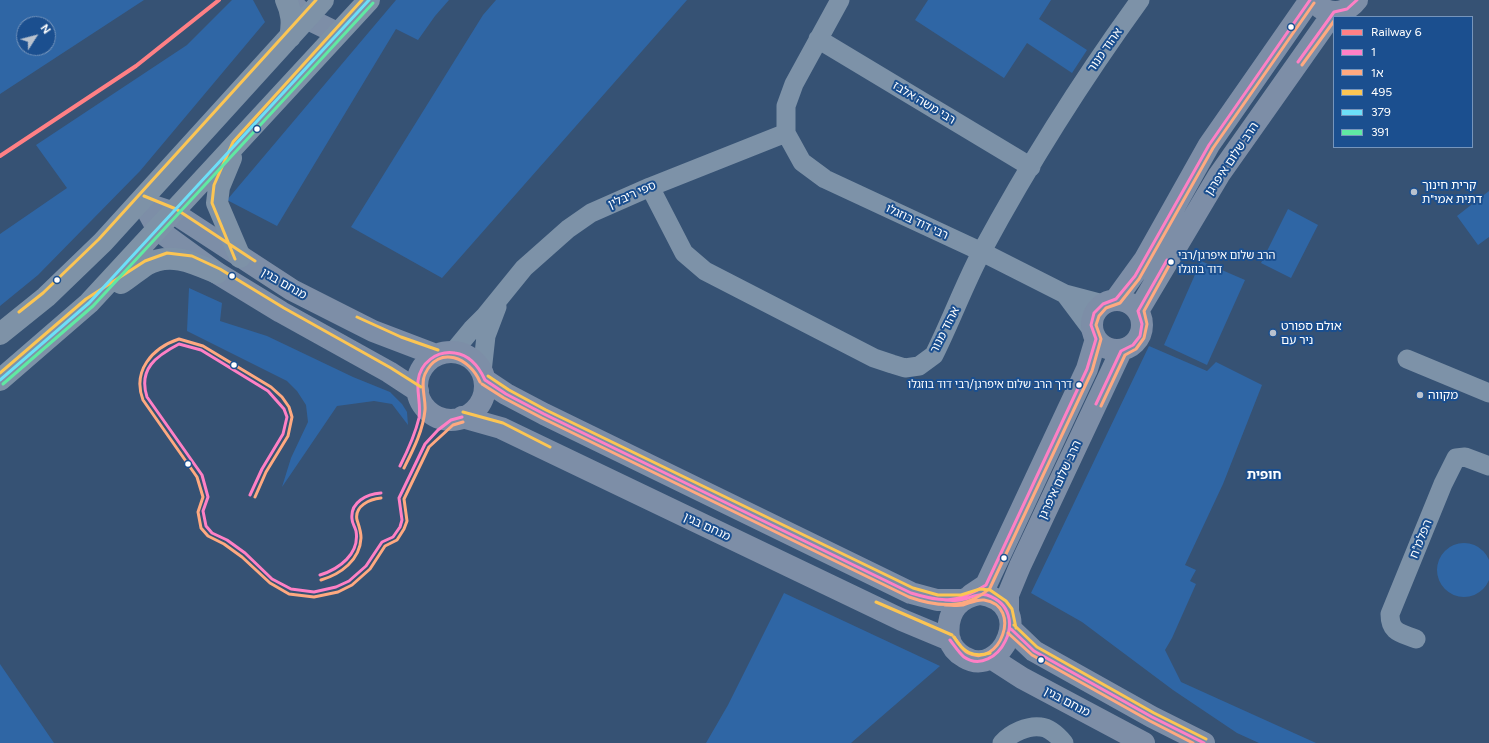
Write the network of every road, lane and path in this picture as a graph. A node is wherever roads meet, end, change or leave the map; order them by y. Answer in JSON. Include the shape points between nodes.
{"nodes":[{"id":1,"x":286,"y":0,"type":"edge"},
{"id":2,"x":289,"y":0,"type":"edge"},
{"id":3,"x":369,"y":0,"type":"edge"},
{"id":4,"x":840,"y":0,"type":"edge"},
{"id":5,"x":1140,"y":0,"type":"edge"},
{"id":6,"x":1310,"y":0,"type":"edge"},
{"id":7,"x":1314,"y":0,"type":"edge"},
{"id":8,"x":1356,"y":0,"type":"edge"},
{"id":9,"x":315,"y":6,"type":"edge"},
{"id":10,"x":1334,"y":12,"type":"junction"},
{"id":11,"x":337,"y":33,"type":"junction"},
{"id":12,"x":290,"y":36,"type":"junction"},
{"id":13,"x":818,"y":38,"type":"junction"},
{"id":14,"x":786,"y":133,"type":"junction"},
{"id":15,"x":237,"y":144,"type":"junction"},
{"id":16,"x":1031,"y":167,"type":"junction"},
{"id":17,"x":650,"y":187,"type":"junction"},
{"id":18,"x":142,"y":201,"type":"junction"},
{"id":19,"x":174,"y":213,"type":"junction"},
{"id":20,"x":158,"y":230,"type":"junction"},
{"id":21,"x":982,"y":252,"type":"junction"},
{"id":22,"x":240,"y":257,"type":"junction"},
{"id":23,"x":217,"y":273,"type":"junction"},
{"id":24,"x":1065,"y":294,"type":"junction"},
{"id":25,"x":502,"y":295,"type":"junction"},
{"id":26,"x":1109,"y":302,"type":"junction"},
{"id":27,"x":89,"y":303,"type":"junction"},
{"id":28,"x":1138,"y":311,"type":"junction"},
{"id":29,"x":0,"y":334,"type":"edge"},
{"id":30,"x":1094,"y":334,"type":"junction"},
{"id":31,"x":1121,"y":350,"type":"junction"},
{"id":32,"x":444,"y":353,"type":"junction"},
{"id":33,"x":1407,"y":359,"type":"dead end"},
{"id":34,"x":483,"y":376,"type":"junction"},
{"id":35,"x":0,"y":380,"type":"edge"},
{"id":36,"x":418,"y":391,"type":"junction"},
{"id":37,"x":1489,"y":393,"type":"edge"},
{"id":38,"x":462,"y":417,"type":"junction"},
{"id":39,"x":1489,"y":466,"type":"edge"},
{"id":40,"x":966,"y":598,"type":"junction"},
{"id":41,"x":1009,"y":621,"type":"junction"},
{"id":42,"x":1416,"y":639,"type":"dead end"},
{"id":43,"x":950,"y":640,"type":"junction"},
{"id":44,"x":991,"y":658,"type":"junction"},
{"id":45,"x":1002,"y":743,"type":"edge"},
{"id":46,"x":1064,"y":743,"type":"edge"},
{"id":47,"x":1144,"y":743,"type":"edge"},
{"id":48,"x":1204,"y":743,"type":"edge"}],
"edges":[{"from":1,"to":12,"type":"highway","via":[[293,24]]},
{"from":2,"to":9,"type":"main road"},
{"from":3,"to":11,"type":"highway"},
{"from":4,"to":13,"type":"street"},
{"from":5,"to":16,"type":"street","name":"אהוד מנור","via":[[1092,67]]},
{"from":6,"to":26,"type":"main road","name":"הרב שלום איפרגן","via":[[1209,144],[1145,259]]},
{"from":7,"to":10,"type":"main road","via":[[1322,8]]},
{"from":8,"to":10,"type":"main road","via":[[1347,9]]},
{"from":9,"to":11,"type":"main road"},
{"from":9,"to":12,"type":"highway"},
{"from":10,"to":28,"type":"main road","name":"הרב שלום איפרגן","via":[[1219,175]]},
{"from":11,"to":15,"type":"highway"},
{"from":12,"to":18,"type":"highway"},
{"from":13,"to":14,"type":"street","via":[[794,84],[786,106]]},
{"from":13,"to":16,"type":"street","name":"רבי משה אלבז"},
{"from":14,"to":17,"type":"street","name":"ספי ריבלין"},
{"from":14,"to":21,"type":"street","name":"רבי דוד בוזגלו","via":[[802,162],[826,179]]},
{"from":15,"to":19,"type":"highway"},
{"from":15,"to":22,"type":"highway","via":[[218,187],[217,203]]},
{"from":16,"to":21,"type":"street","name":"אהוד מנור"},
{"from":17,"to":21,"type":"street","name":"אהוד מנור","via":[[684,253],[705,271],[874,358],[905,368],[919,366],[934,355]]},
{"from":17,"to":25,"type":"street","name":"ספי ריבלין","via":[[591,214],[568,229],[524,268]]},
{"from":18,"to":19,"type":"main road","name":"מנחם בגין"},
{"from":18,"to":20,"type":"main road","name":"מנחם בגין"},
{"from":18,"to":29,"type":"highway","via":[[46,297]]},
{"from":19,"to":20,"type":"highway"},
{"from":19,"to":22,"type":"main road","name":"מנחם בגין"},
{"from":20,"to":23,"type":"main road","name":"מנחם בגין"},
{"from":20,"to":27,"type":"highway"},
{"from":21,"to":24,"type":"street","name":"רבי דוד בוזגלו"},
{"from":22,"to":32,"type":"main road","name":"מנחם בגין","via":[[292,290],[373,331]]},
{"from":23,"to":27,"type":"highway","via":[[190,261],[167,258],[147,265]]},
{"from":23,"to":36,"type":"main road","name":"מנחם בגין"},
{"from":24,"to":26,"type":"street","name":"רבי דוד בוזגלו"},
{"from":24,"to":30,"type":"street","name":"רבי דוד בוזגלו"},
{"from":25,"to":32,"type":"street","name":"ספי ריבלין","via":[[485,316]]},
{"from":25,"to":34,"type":"street","name":"ספי ריבלין","via":[[486,336]]},
{"from":26,"to":28,"type":"main road","via":[[1129,303]]},
{"from":26,"to":30,"type":"main road","via":[[1094,313]]},
{"from":27,"to":35,"type":"highway"},
{"from":28,"to":31,"type":"main road","via":[[1142,324],[1140,337],[1132,345]]},
{"from":30,"to":31,"type":"main road","via":[[1107,348]]},
{"from":30,"to":40,"type":"main road","name":"הרב שלום איפרגן","via":[[1087,369],[986,585]]},
{"from":31,"to":41,"type":"main road","name":"הרב שלום איפרגן","via":[[1008,595]]},
{"from":32,"to":34,"type":"main road","via":[[468,356],[474,360]]},
{"from":32,"to":36,"type":"main road","via":[[422,369],[418,379]]},
{"from":33,"to":37,"type":"street"},
{"from":34,"to":38,"type":"main road","via":[[485,391],[479,405]]},
{"from":34,"to":40,"type":"main road","via":[[506,394],[551,418],[911,593],[937,600]]},
{"from":36,"to":38,"type":"main road","via":[[421,402],[436,416],[451,420]]},
{"from":38,"to":43,"type":"main road","name":"מנחם בגין","via":[[500,428],[895,617]]},
{"from":39,"to":42,"type":"street","name":"הפלמ\"ח","via":[[1465,457],[1456,458],[1443,484],[1390,614],[1390,624],[1396,631]]},
{"from":40,"to":41,"type":"main road","via":[[980,594],[997,599]]},
{"from":40,"to":43,"type":"main road","via":[[955,607],[950,616]]},
{"from":41,"to":44,"type":"main road","via":[[1002,648]]},
{"from":41,"to":48,"type":"main road","via":[[1034,651]]},
{"from":43,"to":44,"type":"main road","via":[[959,654],[967,659],[984,661]]},
{"from":44,"to":47,"type":"main road","name":"מנחם בגין","via":[[1022,678]]},
{"from":45,"to":46,"type":"street","via":[[1021,730],[1042,727]]}]}
